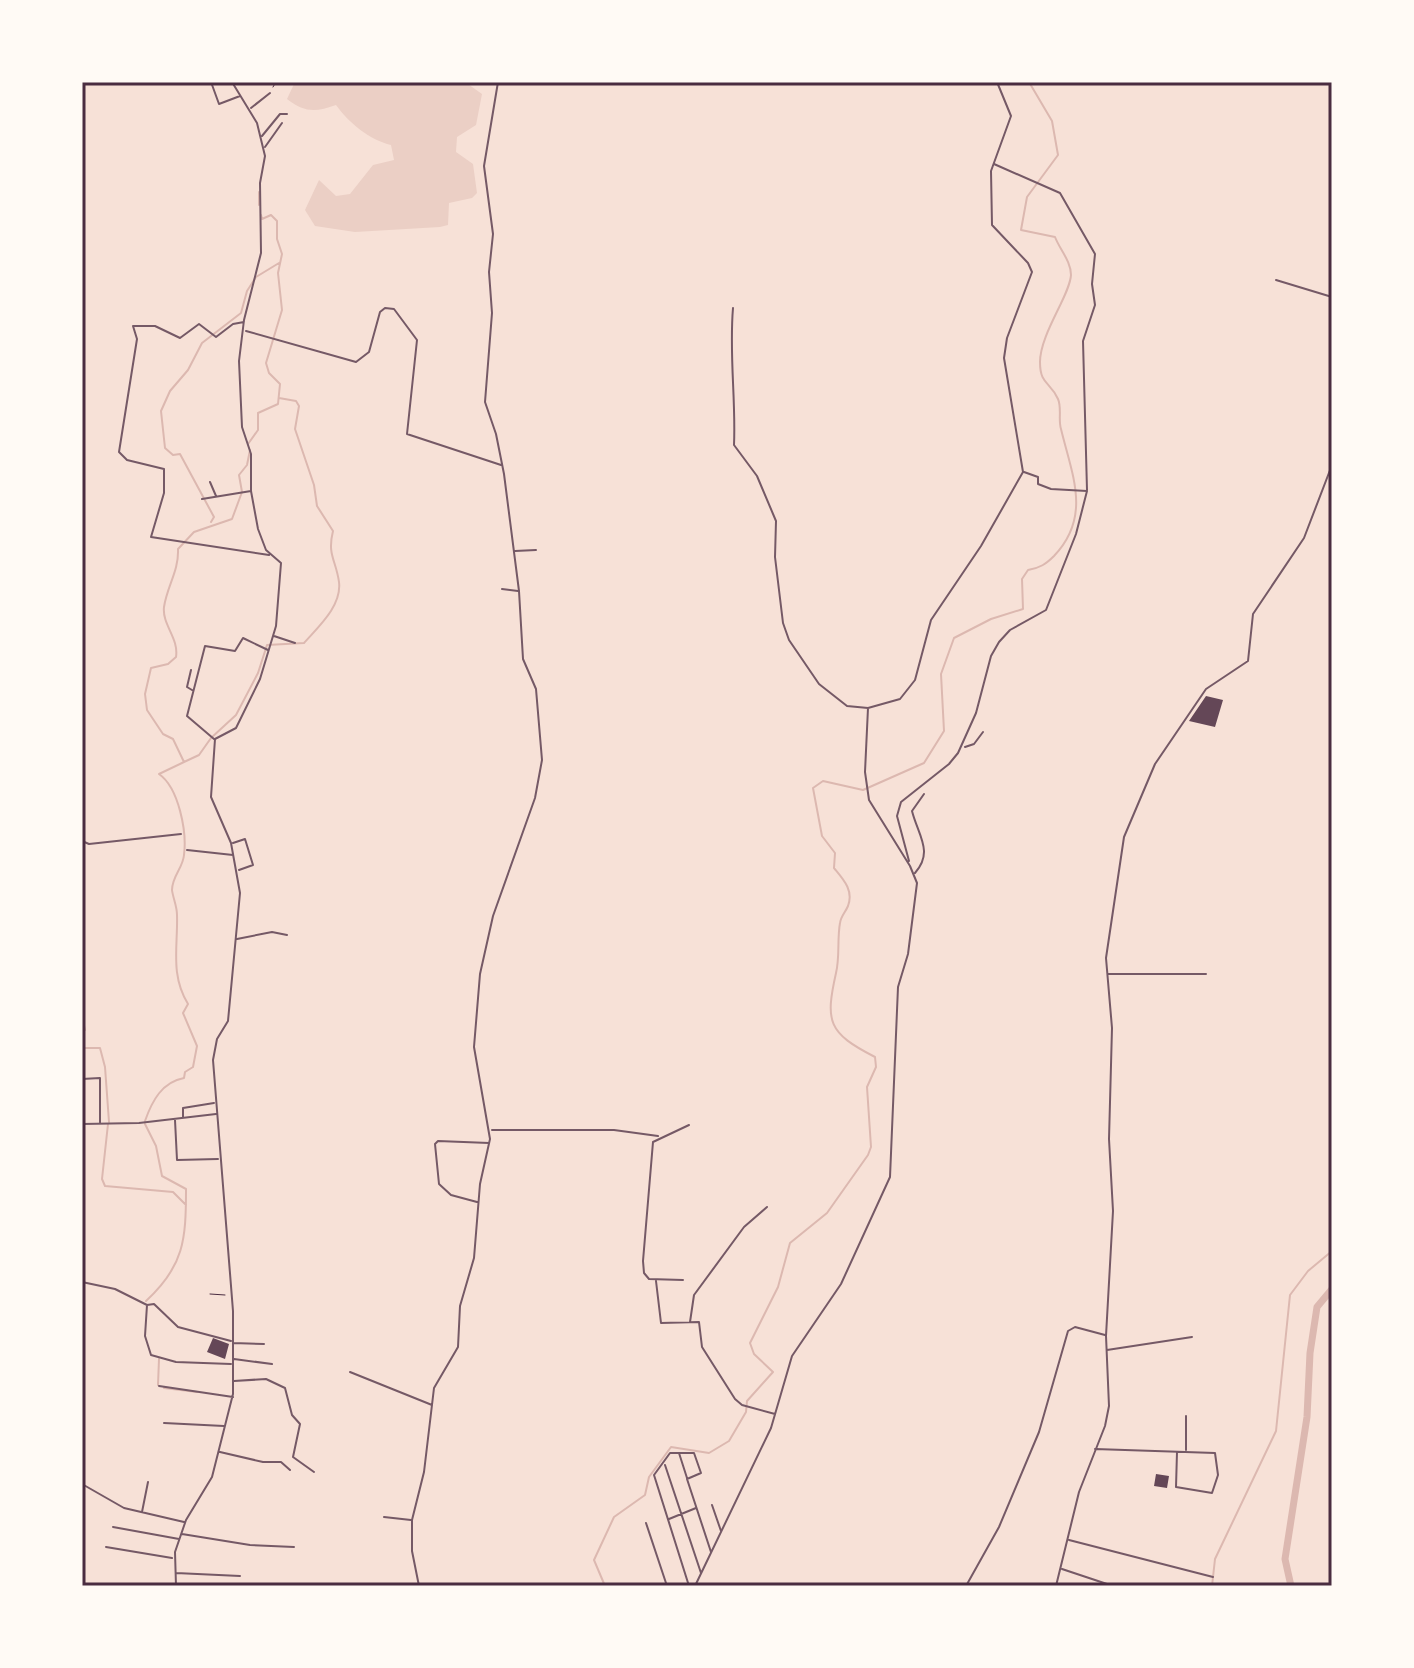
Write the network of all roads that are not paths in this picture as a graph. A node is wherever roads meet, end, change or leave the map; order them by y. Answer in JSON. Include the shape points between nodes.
{"nodes":[{"id":1,"x":211,"y":82,"type":"edge"},
{"id":2,"x":232,"y":82,"type":"edge"},
{"id":3,"x":498,"y":82,"type":"edge"},
{"id":4,"x":997,"y":82,"type":"edge"},
{"id":5,"x":270,"y":93,"type":"road end"},
{"id":6,"x":241,"y":96,"type":"junction"},
{"id":7,"x":250,"y":108,"type":"junction"},
{"id":8,"x":287,"y":114,"type":"dead end"},
{"id":9,"x":282,"y":123,"type":"dead end"},
{"id":10,"x":263,"y":142,"type":"junction"},
{"id":11,"x":993,"y":164,"type":"junction"},
{"id":12,"x":1276,"y":280,"type":"dead end"},
{"id":13,"x":1332,"y":297,"type":"edge"},
{"id":14,"x":733,"y":308,"type":"dead end"},
{"id":15,"x":244,"y":322,"type":"junction"},
{"id":16,"x":244,"y":331,"type":"junction"},
{"id":17,"x":502,"y":465,"type":"junction"},
{"id":18,"x":1332,"y":465,"type":"edge"},
{"id":19,"x":1023,"y":472,"type":"junction"},
{"id":20,"x":210,"y":482,"type":"dead end"},
{"id":21,"x":251,"y":491,"type":"junction"},
{"id":22,"x":1087,"y":491,"type":"junction"},
{"id":23,"x":216,"y":497,"type":"junction"},
{"id":24,"x":202,"y":499,"type":"dead end"},
{"id":25,"x":536,"y":550,"type":"dead end"},
{"id":26,"x":514,"y":552,"type":"junction"},
{"id":27,"x":270,"y":555,"type":"junction"},
{"id":28,"x":502,"y":589,"type":"dead end"},
{"id":29,"x":519,"y":591,"type":"junction"},
{"id":30,"x":273,"y":635,"type":"junction"},
{"id":31,"x":295,"y":643,"type":"dead end"},
{"id":32,"x":267,"y":649,"type":"junction"},
{"id":33,"x":191,"y":670,"type":"dead end"},
{"id":34,"x":193,"y":691,"type":"junction"},
{"id":35,"x":868,"y":708,"type":"junction"},
{"id":36,"x":983,"y":732,"type":"dead end"},
{"id":37,"x":215,"y":739,"type":"junction"},
{"id":38,"x":963,"y":746,"type":"junction"},
{"id":39,"x":924,"y":794,"type":"dead end"},
{"id":40,"x":181,"y":834,"type":"dead end"},
{"id":41,"x":82,"y":841,"type":"edge"},
{"id":42,"x":231,"y":843,"type":"junction"},
{"id":43,"x":187,"y":850,"type":"dead end"},
{"id":44,"x":234,"y":855,"type":"junction"},
{"id":45,"x":910,"y":866,"type":"junction"},
{"id":46,"x":237,"y":870,"type":"junction"},
{"id":47,"x":914,"y":874,"type":"junction"},
{"id":48,"x":287,"y":935,"type":"dead end"},
{"id":49,"x":236,"y":939,"type":"junction"},
{"id":50,"x":1107,"y":974,"type":"junction"},
{"id":51,"x":1206,"y":974,"type":"dead end"},
{"id":52,"x":82,"y":1079,"type":"edge"},
{"id":53,"x":215,"y":1103,"type":"junction"},
{"id":54,"x":216,"y":1114,"type":"junction"},
{"id":55,"x":183,"y":1117,"type":"junction"},
{"id":56,"x":175,"y":1118,"type":"junction"},
{"id":57,"x":101,"y":1123,"type":"junction"},
{"id":58,"x":82,"y":1124,"type":"edge"},
{"id":59,"x":689,"y":1125,"type":"dead end"},
{"id":60,"x":491,"y":1130,"type":"junction"},
{"id":61,"x":659,"y":1137,"type":"junction"},
{"id":62,"x":489,"y":1143,"type":"junction"},
{"id":63,"x":219,"y":1159,"type":"junction"},
{"id":64,"x":478,"y":1203,"type":"junction"},
{"id":65,"x":767,"y":1207,"type":"dead end"},
{"id":66,"x":656,"y":1280,"type":"junction"},
{"id":67,"x":683,"y":1280,"type":"dead end"},
{"id":68,"x":82,"y":1282,"type":"edge"},
{"id":69,"x":147,"y":1305,"type":"junction"},
{"id":70,"x":690,"y":1323,"type":"junction"},
{"id":71,"x":1106,"y":1336,"type":"junction"},
{"id":72,"x":1192,"y":1337,"type":"dead end"},
{"id":73,"x":232,"y":1342,"type":"junction"},
{"id":74,"x":264,"y":1344,"type":"dead end"},
{"id":75,"x":1106,"y":1351,"type":"junction"},
{"id":76,"x":232,"y":1359,"type":"junction"},
{"id":77,"x":232,"y":1364,"type":"junction"},
{"id":78,"x":272,"y":1364,"type":"dead end"},
{"id":79,"x":350,"y":1372,"type":"dead end"},
{"id":80,"x":233,"y":1381,"type":"junction"},
{"id":81,"x":159,"y":1386,"type":"dead end"},
{"id":82,"x":233,"y":1397,"type":"junction"},
{"id":83,"x":433,"y":1405,"type":"junction"},
{"id":84,"x":775,"y":1414,"type":"junction"},
{"id":85,"x":1186,"y":1416,"type":"dead end"},
{"id":86,"x":164,"y":1423,"type":"dead end"},
{"id":87,"x":226,"y":1426,"type":"junction"},
{"id":88,"x":1095,"y":1449,"type":"junction"},
{"id":89,"x":678,"y":1451,"type":"junction"},
{"id":90,"x":219,"y":1452,"type":"junction"},
{"id":91,"x":1177,"y":1452,"type":"junction"},
{"id":92,"x":1186,"y":1452,"type":"junction"},
{"id":93,"x":665,"y":1464,"type":"junction"},
{"id":94,"x":290,"y":1470,"type":"dead end"},
{"id":95,"x":314,"y":1472,"type":"dead end"},
{"id":96,"x":687,"y":1479,"type":"junction"},
{"id":97,"x":148,"y":1482,"type":"dead end"},
{"id":98,"x":82,"y":1484,"type":"edge"},
{"id":99,"x":712,"y":1505,"type":"dead end"},
{"id":100,"x":696,"y":1508,"type":"junction"},
{"id":101,"x":141,"y":1513,"type":"junction"},
{"id":102,"x":682,"y":1513,"type":"junction"},
{"id":103,"x":384,"y":1517,"type":"dead end"},
{"id":104,"x":668,"y":1519,"type":"junction"},
{"id":105,"x":412,"y":1520,"type":"junction"},
{"id":106,"x":185,"y":1523,"type":"junction"},
{"id":107,"x":646,"y":1523,"type":"dead end"},
{"id":108,"x":113,"y":1527,"type":"dead end"},
{"id":109,"x":721,"y":1532,"type":"junction"},
{"id":110,"x":181,"y":1533,"type":"junction"},
{"id":111,"x":180,"y":1539,"type":"junction"},
{"id":112,"x":1068,"y":1540,"type":"junction"},
{"id":113,"x":106,"y":1547,"type":"dead end"},
{"id":114,"x":294,"y":1547,"type":"dead end"},
{"id":115,"x":712,"y":1554,"type":"junction"},
{"id":116,"x":174,"y":1558,"type":"junction"},
{"id":117,"x":1061,"y":1569,"type":"junction"},
{"id":118,"x":175,"y":1573,"type":"junction"},
{"id":119,"x":702,"y":1574,"type":"junction"},
{"id":120,"x":240,"y":1576,"type":"dead end"},
{"id":121,"x":1213,"y":1577,"type":"dead end"},
{"id":122,"x":176,"y":1586,"type":"edge"},
{"id":123,"x":419,"y":1586,"type":"edge"},
{"id":124,"x":667,"y":1586,"type":"edge"},
{"id":125,"x":689,"y":1586,"type":"edge"},
{"id":126,"x":695,"y":1586,"type":"edge"},
{"id":127,"x":966,"y":1586,"type":"edge"},
{"id":128,"x":1056,"y":1586,"type":"edge"},
{"id":129,"x":1113,"y":1586,"type":"edge"}],
"edges":[{"from":1,"to":6,"type":"street","via":[[219,104]]},
{"from":2,"to":6,"type":"street"},
{"from":3,"to":17,"type":"street","via":[[484,166],[493,234],[485,402]]},
{"from":4,"to":11,"type":"street","via":[[1011,116]]},
{"from":5,"to":7,"type":"street"},
{"from":6,"to":7,"type":"street"},
{"from":7,"to":10,"type":"street"},
{"from":8,"to":10,"type":"street","via":[[280,114]]},
{"from":9,"to":10,"type":"street"},
{"from":10,"to":15,"type":"street","via":[[262,244]]},
{"from":11,"to":19,"type":"street","via":[[992,225],[1032,272],[1004,358]]},
{"from":11,"to":22,"type":"street","via":[[1060,193],[1095,254],[1095,305],[1083,341]]},
{"from":12,"to":13,"type":"street"},
{"from":14,"to":35,"type":"street","via":[[729,361],[737,403],[734,445],[757,476],[776,521],[775,557],[786,634],[826,691],[849,707]]},
{"from":15,"to":16,"type":"street"},
{"from":15,"to":27,"type":"street","via":[[211,335],[199,324],[181,338],[155,326],[133,326],[137,337],[119,452],[127,460],[164,470],[164,493],[151,537]]},
{"from":16,"to":17,"type":"street","via":[[359,362],[371,350],[380,312],[394,309],[417,340],[407,435]]},
{"from":16,"to":21,"type":"street","via":[[240,391],[251,454]]},
{"from":17,"to":26,"type":"street"},
{"from":18,"to":50,"type":"street","via":[[1311,526],[1253,614],[1248,661],[1206,689],[1155,764],[1133,809],[1119,862]]},
{"from":19,"to":22,"type":"street","via":[[1038,477],[1038,484],[1046,488]]},
{"from":19,"to":35,"type":"street","via":[[931,620],[908,691],[890,705]]},
{"from":20,"to":23,"type":"street"},
{"from":21,"to":23,"type":"street"},
{"from":21,"to":27,"type":"street","via":[[260,537]]},
{"from":22,"to":38,"type":"street","via":[[1047,607],[999,642]]},
{"from":23,"to":24,"type":"street"},
{"from":25,"to":26,"type":"street"},
{"from":26,"to":29,"type":"street"},
{"from":27,"to":30,"type":"street","via":[[281,563]]},
{"from":28,"to":29,"type":"street"},
{"from":29,"to":60,"type":"street","via":[[523,659],[536,689],[542,760],[480,974],[474,1047]]},
{"from":30,"to":31,"type":"street"},
{"from":30,"to":32,"type":"street"},
{"from":32,"to":34,"type":"street","via":[[243,638],[235,651],[205,646]]},
{"from":32,"to":37,"type":"street","via":[[260,679],[236,728]]},
{"from":33,"to":34,"type":"street","via":[[187,688]]},
{"from":34,"to":37,"type":"street","via":[[188,718]]},
{"from":35,"to":45,"type":"street","via":[[868,794]]},
{"from":36,"to":38,"type":"street","via":[[968,748]]},
{"from":37,"to":42,"type":"street","via":[[211,797]]},
{"from":38,"to":45,"type":"street","via":[[897,809]]},
{"from":39,"to":47,"type":"street","via":[[912,811],[925,852],[924,863]]},
{"from":40,"to":41,"type":"street"},
{"from":42,"to":44,"type":"street"},
{"from":42,"to":46,"type":"street","via":[[248,840],[253,863]]},
{"from":43,"to":44,"type":"street"},
{"from":44,"to":46,"type":"street"},
{"from":45,"to":47,"type":"street"},
{"from":46,"to":49,"type":"street","via":[[241,901]]},
{"from":47,"to":84,"type":"street","via":[[909,950],[898,987],[890,1177],[846,1275],[792,1356]]},
{"from":48,"to":49,"type":"street","via":[[272,932]]},
{"from":49,"to":53,"type":"street","via":[[228,1021],[214,1054]]},
{"from":50,"to":51,"type":"street"},
{"from":50,"to":71,"type":"street","via":[[1113,1211]]},
{"from":52,"to":57,"type":"street","via":[[100,1078]]},
{"from":53,"to":54,"type":"street"},
{"from":53,"to":55,"type":"street","via":[[183,1108]]},
{"from":54,"to":55,"type":"street"},
{"from":54,"to":63,"type":"street"},
{"from":55,"to":56,"type":"street"},
{"from":56,"to":57,"type":"street"},
{"from":56,"to":63,"type":"street","via":[[177,1160]]},
{"from":57,"to":58,"type":"street"},
{"from":59,"to":61,"type":"street"},
{"from":60,"to":61,"type":"street","via":[[614,1130]]},
{"from":60,"to":62,"type":"street"},
{"from":61,"to":66,"type":"street","via":[[652,1144],[643,1261],[645,1276]]},
{"from":62,"to":64,"type":"street"},
{"from":62,"to":64,"type":"street","via":[[435,1144],[441,1187],[454,1197]]},
{"from":63,"to":73,"type":"street"},
{"from":64,"to":83,"type":"street","via":[[475,1255],[460,1306],[458,1347],[434,1388]]},
{"from":65,"to":70,"type":"street","via":[[744,1227],[694,1295]]},
{"from":66,"to":67,"type":"street"},
{"from":66,"to":70,"type":"street","via":[[661,1323]]},
{"from":68,"to":69,"type":"street","via":[[115,1289]]},
{"from":69,"to":73,"type":"street","via":[[152,1303],[178,1327]]},
{"from":69,"to":77,"type":"street","via":[[150,1354],[176,1362]]},
{"from":70,"to":84,"type":"street","via":[[700,1323],[704,1350],[742,1405]]},
{"from":71,"to":75,"type":"street"},
{"from":71,"to":127,"type":"street","via":[[1069,1330],[1039,1432],[1001,1523]]},
{"from":72,"to":75,"type":"street"},
{"from":73,"to":74,"type":"street"},
{"from":73,"to":76,"type":"street"},
{"from":75,"to":88,"type":"street","via":[[1108,1412]]},
{"from":76,"to":77,"type":"street"},
{"from":76,"to":78,"type":"street"},
{"from":77,"to":80,"type":"street"},
{"from":79,"to":83,"type":"street"},
{"from":80,"to":82,"type":"street"},
{"from":80,"to":95,"type":"street","via":[[266,1379],[285,1388],[300,1424],[293,1457]]},
{"from":81,"to":82,"type":"street"},
{"from":82,"to":87,"type":"street"},
{"from":83,"to":105,"type":"street"},
{"from":84,"to":109,"type":"street"},
{"from":85,"to":92,"type":"street"},
{"from":86,"to":87,"type":"street"},
{"from":87,"to":90,"type":"street"},
{"from":88,"to":91,"type":"street"},
{"from":88,"to":112,"type":"street"},
{"from":89,"to":93,"type":"street","via":[[668,1454]]},
{"from":89,"to":96,"type":"street"},
{"from":89,"to":96,"type":"street","via":[[694,1453],[701,1471]]},
{"from":90,"to":94,"type":"street","via":[[281,1462]]},
{"from":90,"to":106,"type":"street","via":[[210,1482]]},
{"from":91,"to":92,"type":"street"},
{"from":91,"to":92,"type":"street","via":[[1176,1487],[1212,1493],[1217,1455]]},
{"from":93,"to":102,"type":"street"},
{"from":93,"to":104,"type":"street","via":[[654,1475]]},
{"from":96,"to":100,"type":"street"},
{"from":97,"to":101,"type":"street"},
{"from":98,"to":101,"type":"street"},
{"from":99,"to":109,"type":"street"},
{"from":100,"to":102,"type":"street"},
{"from":100,"to":115,"type":"street"},
{"from":101,"to":106,"type":"street"},
{"from":102,"to":104,"type":"street"},
{"from":102,"to":119,"type":"street"},
{"from":103,"to":105,"type":"street"},
{"from":104,"to":125,"type":"street"},
{"from":105,"to":123,"type":"street"},
{"from":106,"to":110,"type":"street"},
{"from":107,"to":124,"type":"street"},
{"from":108,"to":111,"type":"street"},
{"from":109,"to":115,"type":"street"},
{"from":110,"to":111,"type":"street"},
{"from":110,"to":114,"type":"street"},
{"from":111,"to":116,"type":"street"},
{"from":112,"to":117,"type":"street"},
{"from":112,"to":121,"type":"street"},
{"from":113,"to":116,"type":"street"},
{"from":115,"to":119,"type":"street"},
{"from":116,"to":118,"type":"street"},
{"from":117,"to":128,"type":"street"},
{"from":117,"to":129,"type":"street"},
{"from":118,"to":120,"type":"street"},
{"from":118,"to":122,"type":"street"},
{"from":119,"to":126,"type":"street"}]}
